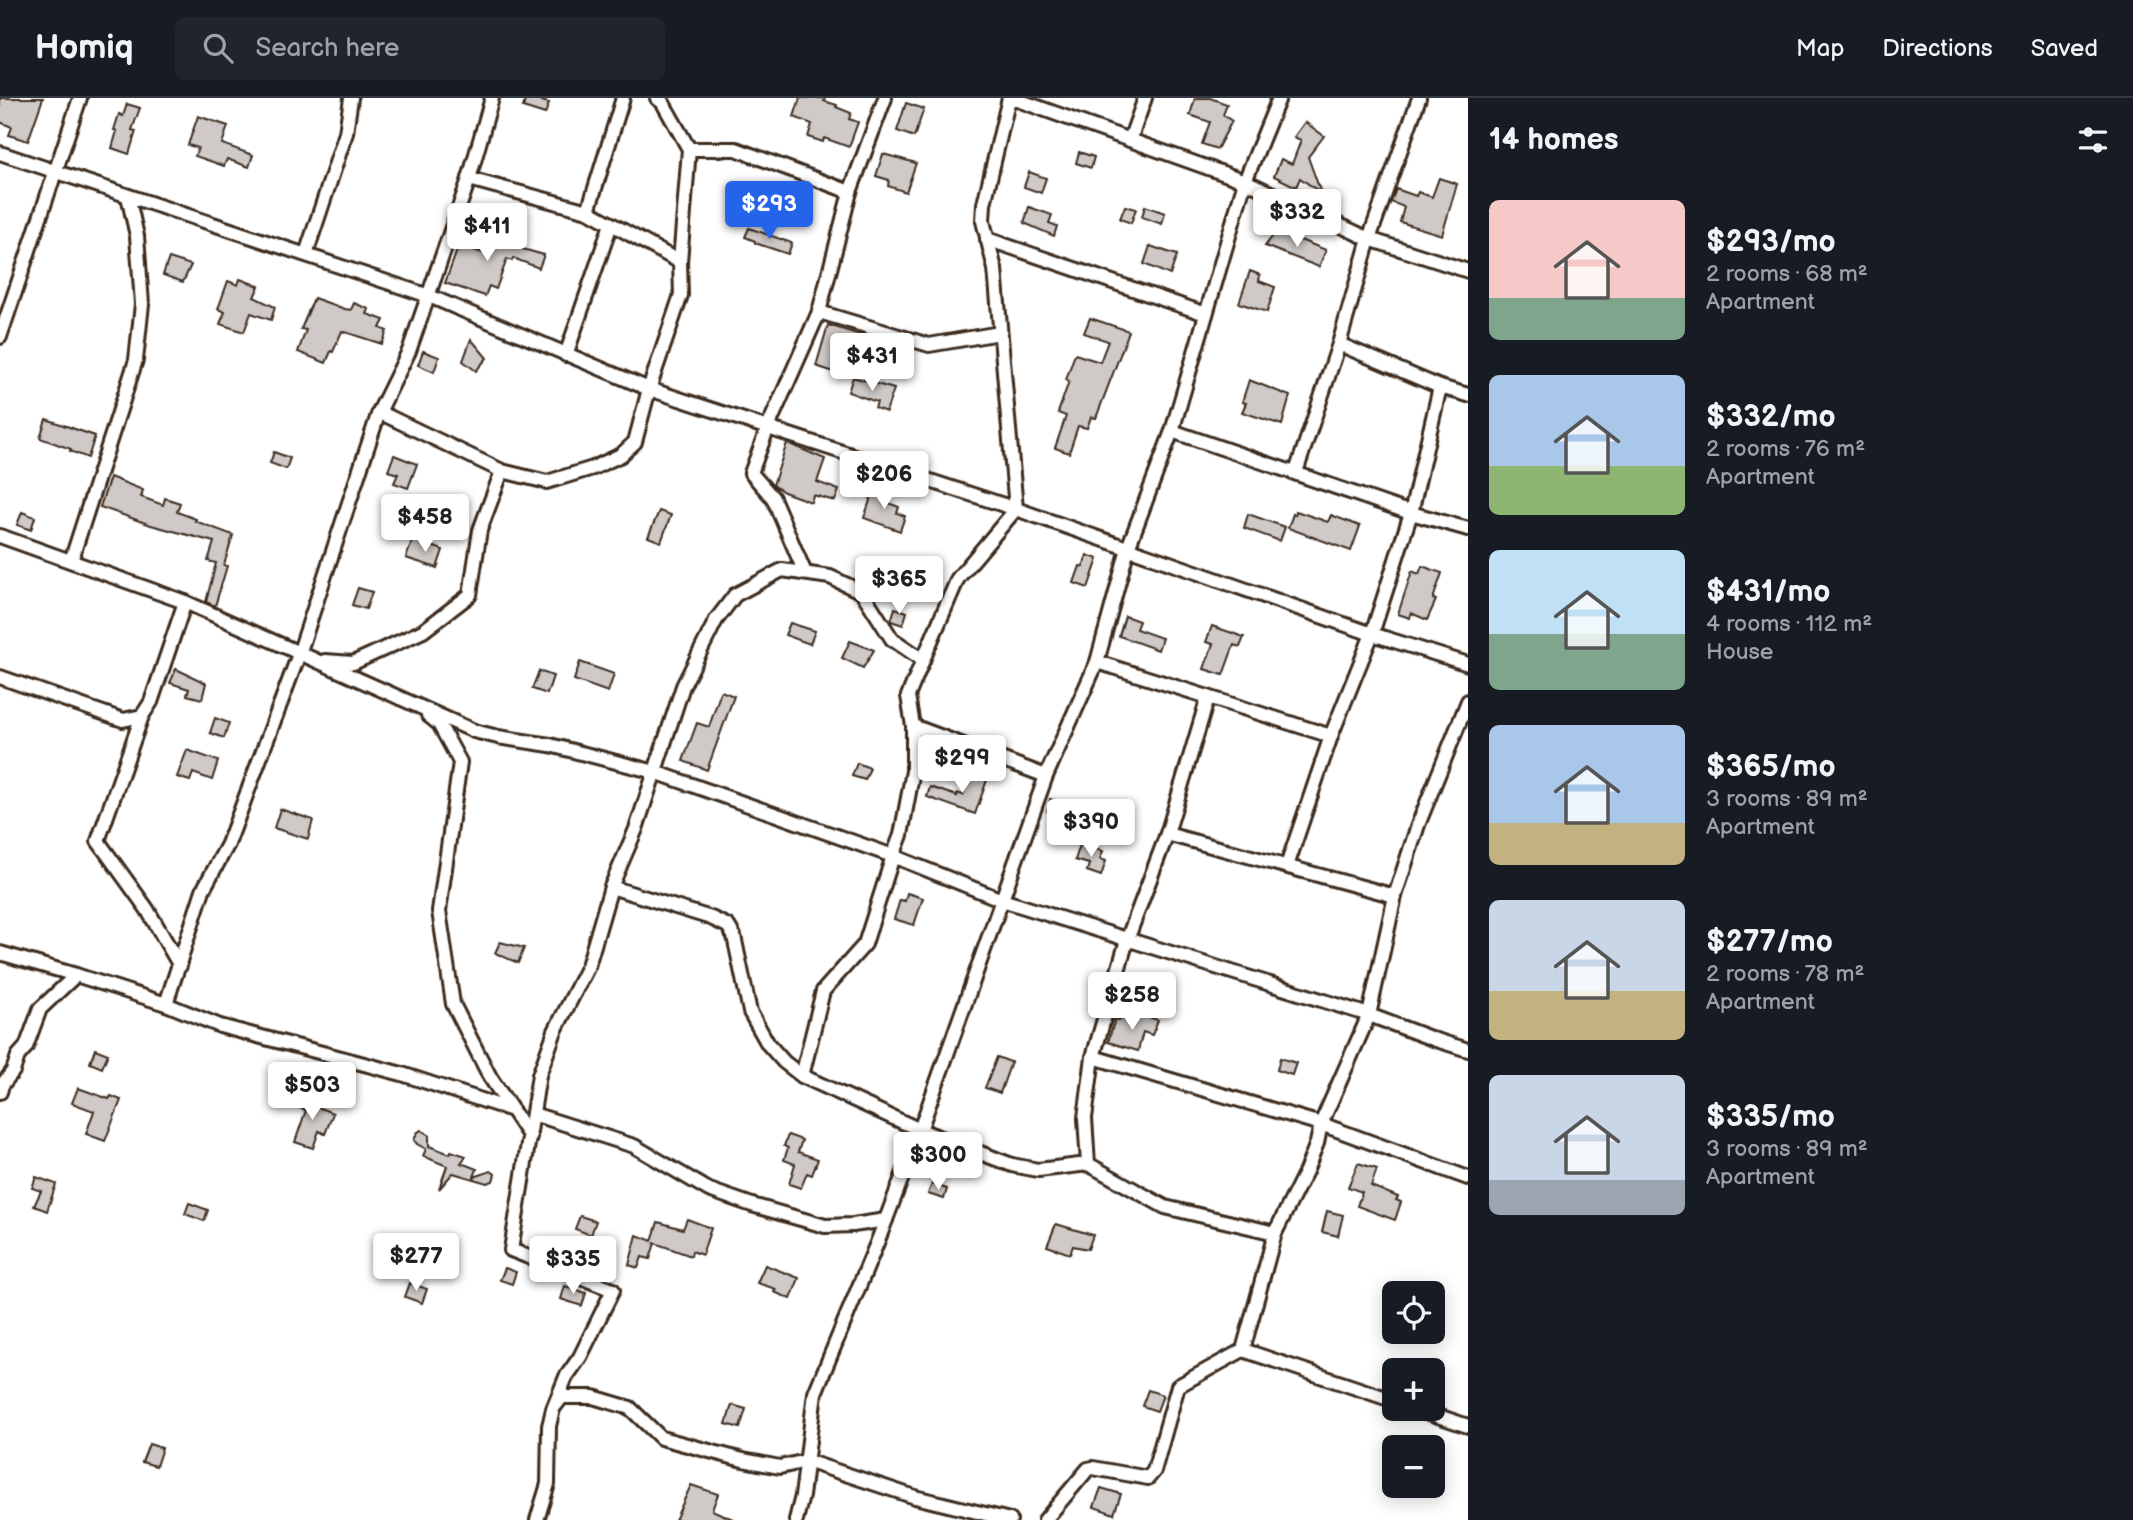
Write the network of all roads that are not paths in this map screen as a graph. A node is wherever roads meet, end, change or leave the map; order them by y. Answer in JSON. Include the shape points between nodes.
{"nodes":[{"id":1,"x":80,"y":98,"type":"edge"},
{"id":2,"x":351,"y":98,"type":"edge"},
{"id":3,"x":492,"y":98,"type":"edge"},
{"id":4,"x":623,"y":98,"type":"edge"},
{"id":5,"x":657,"y":98,"type":"edge"},
{"id":6,"x":885,"y":98,"type":"edge"},
{"id":7,"x":1011,"y":98,"type":"edge"},
{"id":8,"x":1145,"y":98,"type":"edge"},
{"id":9,"x":1279,"y":98,"type":"edge"},
{"id":10,"x":1419,"y":98,"type":"edge"},
{"id":11,"x":1130,"y":140,"type":"junction"},
{"id":12,"x":689,"y":149,"type":"junction"},
{"id":13,"x":0,"y":153,"type":"edge"},
{"id":14,"x":54,"y":172,"type":"junction"},
{"id":15,"x":469,"y":179,"type":"junction"},
{"id":16,"x":1245,"y":181,"type":"junction"},
{"id":17,"x":850,"y":192,"type":"junction"},
{"id":18,"x":128,"y":196,"type":"junction"},
{"id":19,"x":588,"y":211,"type":"junction"},
{"id":20,"x":611,"y":224,"type":"junction"},
{"id":21,"x":987,"y":239,"type":"junction"},
{"id":22,"x":1369,"y":239,"type":"junction"},
{"id":23,"x":306,"y":254,"type":"junction"},
{"id":24,"x":680,"y":262,"type":"junction"},
{"id":25,"x":1468,"y":271,"type":"edge"},
{"id":26,"x":429,"y":296,"type":"junction"},
{"id":27,"x":819,"y":312,"type":"junction"},
{"id":28,"x":1206,"y":314,"type":"junction"},
{"id":29,"x":1000,"y":333,"type":"junction"},
{"id":30,"x":0,"y":337,"type":"edge"},
{"id":31,"x":1339,"y":344,"type":"junction"},
{"id":32,"x":566,"y":355,"type":"junction"},
{"id":33,"x":1440,"y":387,"type":"junction"},
{"id":34,"x":649,"y":389,"type":"junction"},
{"id":35,"x":1468,"y":395,"type":"edge"},
{"id":36,"x":379,"y":412,"type":"junction"},
{"id":37,"x":768,"y":427,"type":"junction"},
{"id":38,"x":1172,"y":431,"type":"junction"},
{"id":39,"x":502,"y":471,"type":"junction"},
{"id":40,"x":1296,"y":472,"type":"junction"},
{"id":41,"x":1016,"y":509,"type":"junction"},
{"id":42,"x":1411,"y":513,"type":"junction"},
{"id":43,"x":1468,"y":529,"type":"edge"},
{"id":44,"x":0,"y":536,"type":"edge"},
{"id":45,"x":1128,"y":548,"type":"junction"},
{"id":46,"x":71,"y":561,"type":"junction"},
{"id":47,"x":805,"y":573,"type":"junction"},
{"id":48,"x":185,"y":602,"type":"junction"},
{"id":49,"x":1371,"y":634,"type":"junction"},
{"id":50,"x":299,"y":654,"type":"junction"},
{"id":51,"x":313,"y":660,"type":"junction"},
{"id":52,"x":923,"y":660,"type":"junction"},
{"id":53,"x":1097,"y":662,"type":"junction"},
{"id":54,"x":1468,"y":664,"type":"edge"},
{"id":55,"x":0,"y":677,"type":"edge"},
{"id":56,"x":1208,"y":697,"type":"junction"},
{"id":57,"x":1468,"y":701,"type":"edge"},
{"id":58,"x":418,"y":706,"type":"junction"},
{"id":59,"x":142,"y":716,"type":"junction"},
{"id":60,"x":913,"y":726,"type":"junction"},
{"id":61,"x":1331,"y":736,"type":"junction"},
{"id":62,"x":655,"y":772,"type":"junction"},
{"id":63,"x":1046,"y":775,"type":"junction"},
{"id":64,"x":1167,"y":834,"type":"junction"},
{"id":65,"x":893,"y":856,"type":"junction"},
{"id":66,"x":1287,"y":866,"type":"junction"},
{"id":67,"x":611,"y":887,"type":"junction"},
{"id":68,"x":1395,"y":896,"type":"junction"},
{"id":69,"x":1002,"y":900,"type":"junction"},
{"id":70,"x":1127,"y":940,"type":"junction"},
{"id":71,"x":0,"y":953,"type":"edge"},
{"id":72,"x":180,"y":966,"type":"junction"},
{"id":73,"x":76,"y":975,"type":"junction"},
{"id":74,"x":166,"y":1004,"type":"junction"},
{"id":75,"x":1369,"y":1015,"type":"junction"},
{"id":76,"x":1468,"y":1050,"type":"edge"},
{"id":77,"x":1093,"y":1057,"type":"junction"},
{"id":78,"x":802,"y":1076,"type":"junction"},
{"id":79,"x":0,"y":1092,"type":"edge"},
{"id":80,"x":512,"y":1110,"type":"junction"},
{"id":81,"x":533,"y":1114,"type":"junction"},
{"id":82,"x":1321,"y":1124,"type":"junction"},
{"id":83,"x":920,"y":1130,"type":"junction"},
{"id":84,"x":530,"y":1137,"type":"junction"},
{"id":85,"x":1088,"y":1164,"type":"junction"},
{"id":86,"x":1468,"y":1178,"type":"edge"},
{"id":87,"x":886,"y":1220,"type":"junction"},
{"id":88,"x":1275,"y":1233,"type":"junction"},
{"id":89,"x":1243,"y":1350,"type":"junction"},
{"id":90,"x":1382,"y":1397,"type":"edge"},
{"id":91,"x":553,"y":1409,"type":"junction"},
{"id":92,"x":1445,"y":1418,"type":"edge"},
{"id":93,"x":1468,"y":1426,"type":"edge"},
{"id":94,"x":806,"y":1461,"type":"junction"},
{"id":95,"x":537,"y":1520,"type":"edge"},
{"id":96,"x":796,"y":1520,"type":"edge"},
{"id":97,"x":1010,"y":1520,"type":"edge"},
{"id":98,"x":1045,"y":1520,"type":"edge"}],
"edges":[{"from":1,"to":14,"type":"street"},
{"from":2,"to":23,"type":"street","via":[[346,133]]},
{"from":3,"to":15,"type":"street"},
{"from":4,"to":19,"type":"street"},
{"from":5,"to":12,"type":"street"},
{"from":6,"to":17,"type":"street"},
{"from":7,"to":11,"type":"street"},
{"from":7,"to":21,"type":"street","via":[[984,204]]},
{"from":8,"to":11,"type":"street"},
{"from":9,"to":16,"type":"street"},
{"from":10,"to":22,"type":"street"},
{"from":11,"to":16,"type":"street"},
{"from":12,"to":17,"type":"street","via":[[736,149]]},
{"from":12,"to":24,"type":"street"},
{"from":13,"to":14,"type":"street"},
{"from":14,"to":18,"type":"street"},
{"from":14,"to":30,"type":"street"},
{"from":15,"to":19,"type":"street"},
{"from":15,"to":26,"type":"street"},
{"from":16,"to":22,"type":"street"},
{"from":16,"to":28,"type":"street"},
{"from":17,"to":27,"type":"street"},
{"from":18,"to":23,"type":"street"},
{"from":18,"to":46,"type":"street","via":[[137,236],[142,304],[136,360]]},
{"from":19,"to":20,"type":"street"},
{"from":20,"to":24,"type":"street"},
{"from":20,"to":32,"type":"street"},
{"from":21,"to":28,"type":"street"},
{"from":21,"to":29,"type":"street","via":[[995,269]]},
{"from":22,"to":25,"type":"street"},
{"from":22,"to":31,"type":"street"},
{"from":23,"to":26,"type":"street"},
{"from":24,"to":34,"type":"street","via":[[681,295]]},
{"from":26,"to":32,"type":"street"},
{"from":26,"to":36,"type":"street"},
{"from":27,"to":29,"type":"street","via":[[929,345]]},
{"from":27,"to":37,"type":"street"},
{"from":28,"to":38,"type":"street"},
{"from":29,"to":41,"type":"street"},
{"from":31,"to":33,"type":"street"},
{"from":31,"to":40,"type":"street"},
{"from":32,"to":34,"type":"street"},
{"from":33,"to":35,"type":"street"},
{"from":33,"to":42,"type":"street"},
{"from":34,"to":37,"type":"street"},
{"from":34,"to":39,"type":"street","via":[[635,442],[621,455],[547,482]]},
{"from":36,"to":39,"type":"street"},
{"from":36,"to":50,"type":"street"},
{"from":37,"to":41,"type":"street"},
{"from":37,"to":47,"type":"street","via":[[751,473],[773,498]]},
{"from":38,"to":40,"type":"street"},
{"from":38,"to":45,"type":"street"},
{"from":39,"to":51,"type":"street","via":[[480,530],[470,595],[423,631],[353,663]]},
{"from":40,"to":42,"type":"street"},
{"from":41,"to":45,"type":"street"},
{"from":41,"to":52,"type":"street","via":[[958,578]]},
{"from":42,"to":43,"type":"street"},
{"from":42,"to":49,"type":"street"},
{"from":44,"to":46,"type":"street"},
{"from":45,"to":49,"type":"street"},
{"from":45,"to":53,"type":"street"},
{"from":46,"to":48,"type":"street"},
{"from":47,"to":52,"type":"street","via":[[831,577],[862,592],[892,639]]},
{"from":47,"to":62,"type":"street","via":[[782,570],[735,595],[716,620],[683,686]]},
{"from":48,"to":50,"type":"street"},
{"from":48,"to":59,"type":"street"},
{"from":49,"to":54,"type":"street"},
{"from":49,"to":61,"type":"street"},
{"from":50,"to":51,"type":"street"},
{"from":50,"to":72,"type":"street","via":[[228,844],[203,890]]},
{"from":51,"to":58,"type":"street"},
{"from":52,"to":60,"type":"street","via":[[908,696]]},
{"from":53,"to":56,"type":"street"},
{"from":53,"to":63,"type":"street"},
{"from":55,"to":59,"type":"street","via":[[123,720]]},
{"from":56,"to":61,"type":"street"},
{"from":56,"to":64,"type":"street"},
{"from":57,"to":68,"type":"street"},
{"from":58,"to":62,"type":"street","via":[[474,731]]},
{"from":58,"to":80,"type":"street","via":[[439,724],[460,762],[439,911],[453,1004]]},
{"from":59,"to":72,"type":"street","via":[[97,841],[148,909]]},
{"from":60,"to":63,"type":"street"},
{"from":60,"to":65,"type":"street","via":[[913,771]]},
{"from":61,"to":66,"type":"street"},
{"from":62,"to":65,"type":"street"},
{"from":62,"to":67,"type":"street"},
{"from":63,"to":69,"type":"street"},
{"from":64,"to":66,"type":"street"},
{"from":64,"to":70,"type":"street"},
{"from":65,"to":69,"type":"street"},
{"from":65,"to":78,"type":"street","via":[[865,944],[823,991]]},
{"from":66,"to":68,"type":"street"},
{"from":67,"to":78,"type":"street","via":[[728,926],[750,1013],[768,1044]]},
{"from":67,"to":81,"type":"street","via":[[588,966],[539,1075]]},
{"from":68,"to":75,"type":"street"},
{"from":69,"to":70,"type":"street"},
{"from":69,"to":83,"type":"street"},
{"from":70,"to":75,"type":"street"},
{"from":70,"to":77,"type":"street"},
{"from":71,"to":73,"type":"street"},
{"from":72,"to":74,"type":"street"},
{"from":73,"to":74,"type":"street"},
{"from":73,"to":79,"type":"street","via":[[40,1009],[26,1047]]},
{"from":74,"to":80,"type":"street","via":[[220,1026],[402,1074]]},
{"from":75,"to":76,"type":"street"},
{"from":75,"to":82,"type":"street"},
{"from":77,"to":82,"type":"street"},
{"from":77,"to":85,"type":"street","via":[[1085,1118]]},
{"from":78,"to":83,"type":"street"},
{"from":80,"to":84,"type":"street"},
{"from":81,"to":84,"type":"street"},
{"from":81,"to":87,"type":"street","via":[[634,1146],[709,1190],[752,1205],[825,1226]]},
{"from":82,"to":86,"type":"street"},
{"from":82,"to":88,"type":"street","via":[[1306,1171]]},
{"from":83,"to":85,"type":"street","via":[[1012,1165],[1038,1170]]},
{"from":83,"to":87,"type":"street"},
{"from":84,"to":91,"type":"street","via":[[511,1250],[613,1290]]},
{"from":85,"to":88,"type":"street","via":[[1165,1207]]},
{"from":87,"to":94,"type":"street","via":[[815,1393]]},
{"from":88,"to":89,"type":"street"},
{"from":89,"to":90,"type":"street"},
{"from":89,"to":98,"type":"street","via":[[1178,1386],[1154,1471],[1148,1478],[1088,1469]]},
{"from":91,"to":94,"type":"street","via":[[562,1397],[593,1397],[630,1408],[661,1438],[780,1467]]},
{"from":91,"to":95,"type":"street","via":[[548,1485]]},
{"from":92,"to":93,"type":"street"},
{"from":94,"to":96,"type":"street"},
{"from":94,"to":97,"type":"street","via":[[915,1497]]}]}
